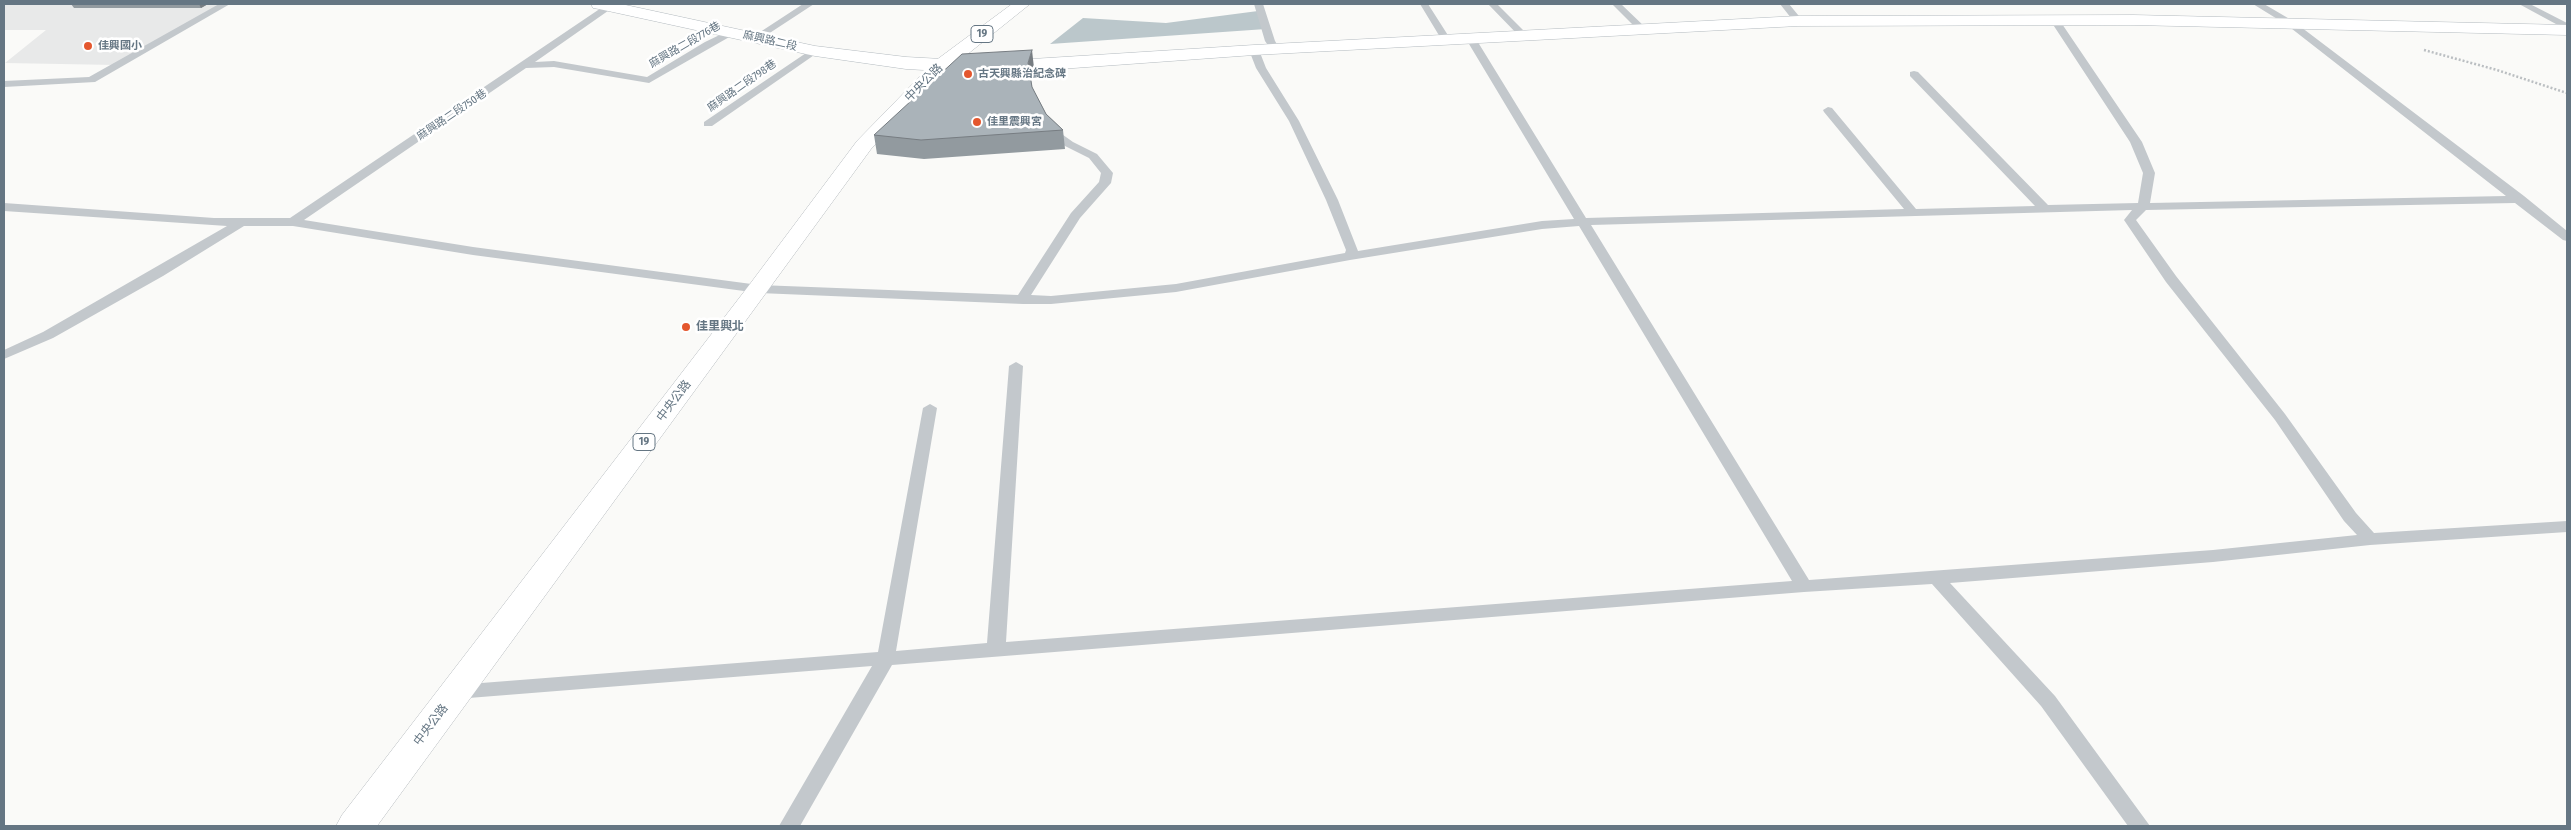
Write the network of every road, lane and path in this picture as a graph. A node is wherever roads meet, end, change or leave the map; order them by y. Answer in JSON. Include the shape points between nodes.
{"nodes":[{"id":1,"x":225,"y":4,"type":"edge"},
{"id":2,"x":809,"y":4,"type":"edge"},
{"id":3,"x":1021,"y":4,"type":"edge"},
{"id":4,"x":1258,"y":4,"type":"edge"},
{"id":5,"x":1424,"y":4,"type":"edge"},
{"id":6,"x":1492,"y":4,"type":"edge"},
{"id":7,"x":1616,"y":4,"type":"edge"},
{"id":8,"x":1784,"y":4,"type":"edge"},
{"id":9,"x":2258,"y":4,"type":"edge"},
{"id":10,"x":2524,"y":4,"type":"edge"},
{"id":11,"x":605,"y":5,"type":"edge"},
{"id":12,"x":2055,"y":20,"type":"junction"},
{"id":13,"x":1798,"y":21,"type":"junction"},
{"id":14,"x":2290,"y":23,"type":"junction"},
{"id":15,"x":2567,"y":29,"type":"edge"},
{"id":16,"x":1643,"y":30,"type":"junction"},
{"id":17,"x":733,"y":32,"type":"junction"},
{"id":18,"x":1524,"y":36,"type":"junction"},
{"id":19,"x":756,"y":38,"type":"junction"},
{"id":20,"x":1471,"y":39,"type":"junction"},
{"id":21,"x":1446,"y":40,"type":"junction"},
{"id":22,"x":1275,"y":49,"type":"junction"},
{"id":23,"x":2419,"y":49,"type":"dead end"},
{"id":24,"x":1254,"y":50,"type":"junction"},
{"id":25,"x":815,"y":51,"type":"junction"},
{"id":26,"x":526,"y":65,"type":"junction"},
{"id":27,"x":942,"y":65,"type":"junction"},
{"id":28,"x":1914,"y":74,"type":"dead end"},
{"id":29,"x":4,"y":84,"type":"edge"},
{"id":30,"x":2567,"y":93,"type":"edge"},
{"id":31,"x":1828,"y":110,"type":"dead end"},
{"id":32,"x":1044,"y":116,"type":"edge"},
{"id":33,"x":708,"y":124,"type":"dead end"},
{"id":34,"x":2520,"y":199,"type":"junction"},
{"id":35,"x":2143,"y":206,"type":"junction"},
{"id":36,"x":4,"y":207,"type":"edge"},
{"id":37,"x":2045,"y":209,"type":"junction"},
{"id":38,"x":1913,"y":213,"type":"junction"},
{"id":39,"x":241,"y":222,"type":"junction"},
{"id":40,"x":293,"y":222,"type":"junction"},
{"id":41,"x":1584,"y":222,"type":"junction"},
{"id":42,"x":2567,"y":237,"type":"edge"},
{"id":43,"x":1350,"y":256,"type":"junction"},
{"id":44,"x":759,"y":289,"type":"junction"},
{"id":45,"x":1023,"y":300,"type":"junction"},
{"id":46,"x":4,"y":355,"type":"edge"},
{"id":47,"x":1016,"y":366,"type":"dead end"},
{"id":48,"x":930,"y":408,"type":"dead end"},
{"id":49,"x":2567,"y":527,"type":"edge"},
{"id":50,"x":2370,"y":539,"type":"junction"},
{"id":51,"x":1936,"y":578,"type":"junction"},
{"id":52,"x":1804,"y":586,"type":"junction"},
{"id":53,"x":996,"y":650,"type":"junction"},
{"id":54,"x":886,"y":658,"type":"junction"},
{"id":55,"x":456,"y":692,"type":"junction"},
{"id":56,"x":355,"y":826,"type":"edge"},
{"id":57,"x":789,"y":826,"type":"edge"},
{"id":58,"x":2140,"y":826,"type":"edge"}],
"edges":[{"from":1,"to":29,"type":"lane","via":[[90,80]]},
{"from":2,"to":19,"type":"lane"},
{"from":3,"to":27,"type":"street","name":"中央公路","number":"19"},
{"from":4,"to":22,"type":"lane"},
{"from":5,"to":21,"type":"lane"},
{"from":6,"to":18,"type":"lane"},
{"from":7,"to":16,"type":"lane"},
{"from":8,"to":13,"type":"lane"},
{"from":9,"to":14,"type":"lane"},
{"from":10,"to":15,"type":"lane"},
{"from":11,"to":17,"type":"street","name":"麻興路二段"},
{"from":11,"to":26,"type":"lane","name":"麻興路二段750巷"},
{"from":12,"to":13,"type":"street","name":"麻興路二段"},
{"from":12,"to":14,"type":"street","name":"麻興路二段"},
{"from":12,"to":35,"type":"lane","via":[[2136,142],[2149,173]]},
{"from":13,"to":16,"type":"street","name":"麻興路二段"},
{"from":14,"to":15,"type":"street","name":"麻興路二段"},
{"from":14,"to":34,"type":"lane"},
{"from":16,"to":18,"type":"street","name":"麻興路二段"},
{"from":17,"to":19,"type":"street","name":"麻興路二段"},
{"from":17,"to":26,"type":"lane","name":"麻興路二段776巷","via":[[649,80],[554,64]]},
{"from":18,"to":20,"type":"street","name":"麻興路二段"},
{"from":19,"to":25,"type":"street","name":"麻興路二段"},
{"from":20,"to":21,"type":"street","name":"麻興路二段"},
{"from":20,"to":41,"type":"lane"},
{"from":21,"to":22,"type":"street","name":"麻興路二段"},
{"from":22,"to":24,"type":"street","name":"麻興路二段"},
{"from":23,"to":30,"type":"path"},
{"from":24,"to":27,"type":"street","name":"麻興路二段","via":[[1032,69]]},
{"from":24,"to":43,"type":"lane","via":[[1260,68],[1294,120],[1332,200],[1352,250]]},
{"from":25,"to":27,"type":"street","name":"麻興路二段"},
{"from":25,"to":33,"type":"lane","name":"麻興路二段798巷"},
{"from":26,"to":40,"type":"lane","name":"麻興路二段750巷"},
{"from":27,"to":44,"type":"street","name":"中央公路","number":"19","via":[[864,145]]},
{"from":28,"to":37,"type":"lane"},
{"from":31,"to":38,"type":"lane"},
{"from":32,"to":45,"type":"lane","via":[[1052,132],[1093,156],[1107,173],[1104,183],[1075,216]]},
{"from":34,"to":35,"type":"lane"},
{"from":34,"to":42,"type":"lane"},
{"from":35,"to":37,"type":"lane"},
{"from":35,"to":50,"type":"lane","via":[[2130,220],[2145,243],[2280,417],[2350,518]]},
{"from":36,"to":39,"type":"lane"},
{"from":37,"to":38,"type":"lane"},
{"from":38,"to":41,"type":"lane"},
{"from":39,"to":40,"type":"lane"},
{"from":39,"to":46,"type":"lane","via":[[48,335]]},
{"from":40,"to":44,"type":"lane","via":[[473,251]]},
{"from":41,"to":43,"type":"lane","via":[[1542,225]]},
{"from":41,"to":52,"type":"lane"},
{"from":43,"to":45,"type":"lane","via":[[1176,288]]},
{"from":44,"to":45,"type":"lane"},
{"from":44,"to":55,"type":"street","name":"中央公路","number":"19"},
{"from":47,"to":53,"type":"lane"},
{"from":48,"to":54,"type":"lane"},
{"from":49,"to":50,"type":"lane"},
{"from":50,"to":51,"type":"lane","via":[[2213,556]]},
{"from":51,"to":52,"type":"lane"},
{"from":51,"to":58,"type":"lane","via":[[2048,701]]},
{"from":52,"to":53,"type":"lane"},
{"from":53,"to":54,"type":"lane"},
{"from":54,"to":55,"type":"lane"},
{"from":54,"to":57,"type":"lane"},
{"from":55,"to":56,"type":"street","name":"中央公路","number":"19"}]}
